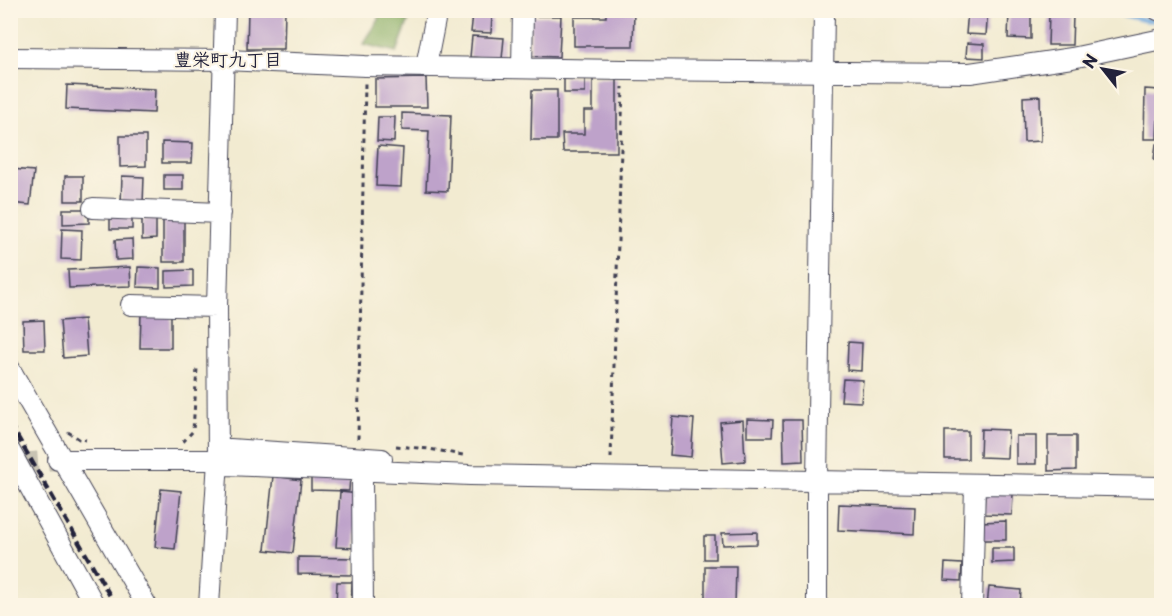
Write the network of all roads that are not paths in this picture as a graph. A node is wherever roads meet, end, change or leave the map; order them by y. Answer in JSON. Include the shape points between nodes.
{"nodes":[{"id":1,"x":225,"y":10,"type":"edge"},
{"id":2,"x":437,"y":10,"type":"edge"},
{"id":3,"x":522,"y":10,"type":"edge"},
{"id":4,"x":824,"y":10,"type":"edge"},
{"id":5,"x":1161,"y":39,"type":"edge"},
{"id":6,"x":15,"y":60,"type":"edge"},
{"id":7,"x":225,"y":60,"type":"junction"},
{"id":8,"x":426,"y":66,"type":"junction"},
{"id":9,"x":522,"y":68,"type":"junction"},
{"id":10,"x":824,"y":71,"type":"junction"},
{"id":11,"x":93,"y":208,"type":"dead end"},
{"id":12,"x":220,"y":213,"type":"junction"},
{"id":13,"x":130,"y":305,"type":"dead end"},
{"id":14,"x":217,"y":307,"type":"junction"},
{"id":15,"x":16,"y":364,"type":"edge"},
{"id":16,"x":13,"y":459,"type":"edge"},
{"id":17,"x":61,"y":460,"type":"junction"},
{"id":18,"x":218,"y":460,"type":"junction"},
{"id":19,"x":362,"y":480,"type":"dead end"},
{"id":20,"x":817,"y":481,"type":"junction"},
{"id":21,"x":975,"y":484,"type":"junction"},
{"id":22,"x":1161,"y":488,"type":"edge"},
{"id":23,"x":95,"y":606,"type":"edge"},
{"id":24,"x":147,"y":606,"type":"edge"},
{"id":25,"x":209,"y":606,"type":"edge"},
{"id":26,"x":363,"y":606,"type":"edge"},
{"id":27,"x":817,"y":606,"type":"edge"},
{"id":28,"x":972,"y":606,"type":"edge"}],
"edges":[{"from":1,"to":7,"type":"street"},
{"from":2,"to":8,"type":"street"},
{"from":3,"to":9,"type":"street"},
{"from":4,"to":10,"type":"street"},
{"from":5,"to":10,"type":"street","via":[[1072,58],[969,73]]},
{"from":6,"to":7,"type":"street"},
{"from":7,"to":8,"type":"street"},
{"from":7,"to":12,"type":"street"},
{"from":8,"to":9,"type":"street"},
{"from":9,"to":10,"type":"street"},
{"from":10,"to":20,"type":"street"},
{"from":11,"to":12,"type":"street"},
{"from":12,"to":14,"type":"street"},
{"from":13,"to":14,"type":"street"},
{"from":14,"to":18,"type":"street"},
{"from":15,"to":17,"type":"street"},
{"from":16,"to":23,"type":"street"},
{"from":17,"to":18,"type":"street"},
{"from":17,"to":24,"type":"street"},
{"from":18,"to":20,"type":"street","via":[[226,465],[471,475]]},
{"from":18,"to":25,"type":"street"},
{"from":19,"to":26,"type":"street"},
{"from":20,"to":21,"type":"street"},
{"from":20,"to":27,"type":"street"},
{"from":21,"to":22,"type":"street"},
{"from":21,"to":28,"type":"street"}]}
